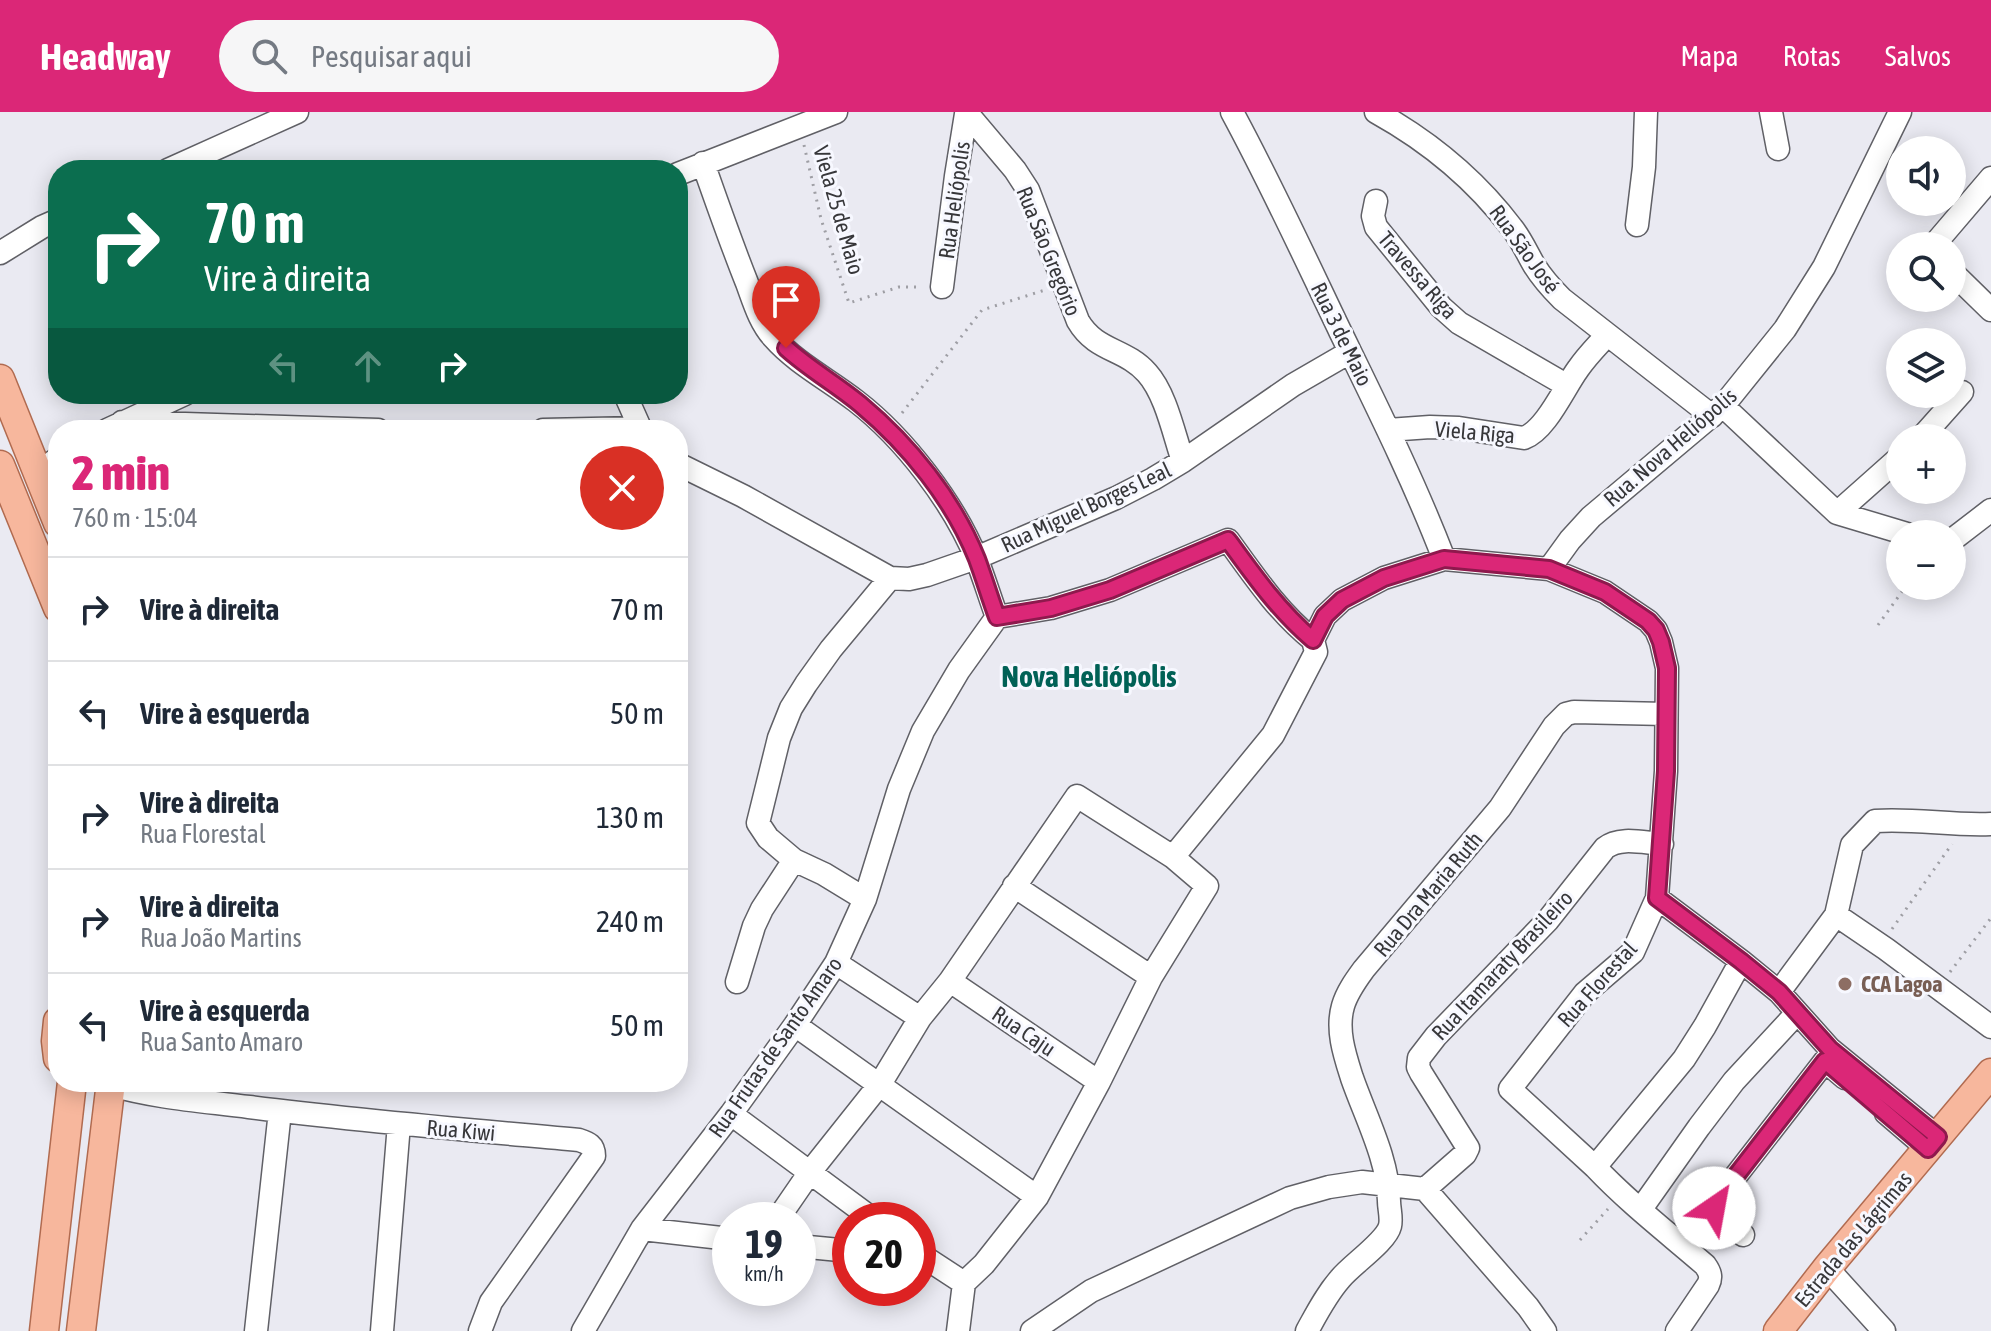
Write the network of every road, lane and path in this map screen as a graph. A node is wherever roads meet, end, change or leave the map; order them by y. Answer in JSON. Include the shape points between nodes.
{"nodes":[{"id":1,"x":297,"y":112,"type":"edge"},
{"id":2,"x":836,"y":112,"type":"edge"},
{"id":3,"x":1232,"y":112,"type":"edge"},
{"id":4,"x":1376,"y":112,"type":"edge"},
{"id":5,"x":1646,"y":112,"type":"edge"},
{"id":6,"x":1771,"y":112,"type":"edge"},
{"id":7,"x":1900,"y":112,"type":"edge"},
{"id":8,"x":966,"y":113,"type":"edge"},
{"id":9,"x":799,"y":125,"type":"junction"},
{"id":10,"x":1778,"y":149,"type":"dead end"},
{"id":11,"x":190,"y":160,"type":"edge"},
{"id":12,"x":703,"y":163,"type":"junction"},
{"id":13,"x":688,"y":170,"type":"edge"},
{"id":14,"x":1991,"y":178,"type":"edge"},
{"id":15,"x":1376,"y":201,"type":"dead end"},
{"id":16,"x":48,"y":224,"type":"edge"},
{"id":17,"x":1637,"y":225,"type":"dead end"},
{"id":18,"x":1945,"y":232,"type":"edge"},
{"id":19,"x":0,"y":253,"type":"edge"},
{"id":20,"x":1063,"y":284,"type":"junction"},
{"id":21,"x":1966,"y":286,"type":"edge"},
{"id":22,"x":942,"y":287,"type":"joint"},
{"id":23,"x":1991,"y":310,"type":"edge"},
{"id":24,"x":1607,"y":335,"type":"junction"},
{"id":25,"x":1350,"y":352,"type":"junction"},
{"id":26,"x":0,"y":379,"type":"edge"},
{"id":27,"x":1566,"y":385,"type":"junction"},
{"id":28,"x":163,"y":404,"type":"edge"},
{"id":29,"x":1948,"y":408,"type":"edge"},
{"id":30,"x":1718,"y":411,"type":"junction"},
{"id":31,"x":127,"y":420,"type":"edge"},
{"id":32,"x":1933,"y":424,"type":"edge"},
{"id":33,"x":889,"y":430,"type":"junction"},
{"id":34,"x":1388,"y":430,"type":"junction"},
{"id":35,"x":48,"y":461,"type":"edge"},
{"id":36,"x":1183,"y":461,"type":"junction"},
{"id":37,"x":48,"y":467,"type":"edge"},
{"id":38,"x":688,"y":469,"type":"edge"},
{"id":39,"x":1886,"y":469,"type":"edge"},
{"id":40,"x":4,"y":474,"type":"edge"},
{"id":41,"x":1991,"y":510,"type":"edge"},
{"id":42,"x":1837,"y":513,"type":"junction"},
{"id":43,"x":1886,"y":528,"type":"edge"},
{"id":44,"x":1966,"y":529,"type":"edge"},
{"id":45,"x":976,"y":558,"type":"junction"},
{"id":46,"x":1444,"y":559,"type":"junction"},
{"id":47,"x":1549,"y":569,"type":"junction"},
{"id":48,"x":890,"y":578,"type":"junction"},
{"id":49,"x":48,"y":583,"type":"edge"},
{"id":50,"x":1896,"y":600,"type":"edge"},
{"id":51,"x":997,"y":617,"type":"junction"},
{"id":52,"x":1878,"y":625,"type":"dead end"},
{"id":53,"x":1314,"y":646,"type":"junction"},
{"id":54,"x":1666,"y":714,"type":"junction"},
{"id":55,"x":1991,"y":824,"type":"edge"},
{"id":56,"x":1965,"y":825,"type":"junction"},
{"id":57,"x":1662,"y":844,"type":"junction"},
{"id":58,"x":1173,"y":857,"type":"junction"},
{"id":59,"x":794,"y":860,"type":"junction"},
{"id":60,"x":1014,"y":886,"type":"junction"},
{"id":61,"x":1657,"y":898,"type":"junction"},
{"id":62,"x":865,"y":899,"type":"junction"},
{"id":63,"x":1836,"y":915,"type":"junction"},
{"id":64,"x":1991,"y":918,"type":"edge"},
{"id":65,"x":1881,"y":945,"type":"junction"},
{"id":66,"x":1741,"y":961,"type":"junction"},
{"id":67,"x":836,"y":963,"type":"junction"},
{"id":68,"x":1151,"y":977,"type":"junction"},
{"id":69,"x":950,"y":981,"type":"junction"},
{"id":70,"x":737,"y":982,"type":"dead end"},
{"id":71,"x":1938,"y":987,"type":"junction"},
{"id":72,"x":1779,"y":992,"type":"junction"},
{"id":73,"x":1797,"y":1013,"type":"junction"},
{"id":74,"x":920,"y":1018,"type":"junction"},
{"id":75,"x":795,"y":1025,"type":"junction"},
{"id":76,"x":1991,"y":1027,"type":"edge"},
{"id":77,"x":1991,"y":1073,"type":"edge"},
{"id":78,"x":1099,"y":1082,"type":"junction"},
{"id":79,"x":880,"y":1084,"type":"junction"},
{"id":80,"x":71,"y":1092,"type":"edge"},
{"id":81,"x":107,"y":1092,"type":"edge"},
{"id":82,"x":136,"y":1092,"type":"edge"},
{"id":83,"x":280,"y":1111,"type":"junction"},
{"id":84,"x":731,"y":1114,"type":"junction"},
{"id":85,"x":399,"y":1124,"type":"junction"},
{"id":86,"x":1933,"y":1143,"type":"junction"},
{"id":87,"x":1595,"y":1167,"type":"junction"},
{"id":88,"x":810,"y":1172,"type":"junction"},
{"id":89,"x":1389,"y":1184,"type":"junction"},
{"id":90,"x":1425,"y":1189,"type":"junction"},
{"id":91,"x":1621,"y":1194,"type":"junction"},
{"id":92,"x":1037,"y":1197,"type":"junction"},
{"id":93,"x":789,"y":1202,"type":"edge"},
{"id":94,"x":850,"y":1202,"type":"edge"},
{"id":95,"x":1641,"y":1209,"type":"junction"},
{"id":96,"x":642,"y":1229,"type":"junction"},
{"id":97,"x":1743,"y":1235,"type":"dead end"},
{"id":98,"x":712,"y":1237,"type":"edge"},
{"id":99,"x":1580,"y":1240,"type":"dead end"},
{"id":100,"x":936,"y":1266,"type":"edge"},
{"id":101,"x":1827,"y":1268,"type":"junction"},
{"id":102,"x":964,"y":1283,"type":"junction"},
{"id":103,"x":44,"y":1331,"type":"edge"},
{"id":104,"x":81,"y":1331,"type":"edge"},
{"id":105,"x":256,"y":1331,"type":"edge"},
{"id":106,"x":382,"y":1331,"type":"edge"},
{"id":107,"x":480,"y":1331,"type":"edge"},
{"id":108,"x":583,"y":1331,"type":"edge"},
{"id":109,"x":958,"y":1331,"type":"edge"},
{"id":110,"x":1032,"y":1331,"type":"edge"},
{"id":111,"x":1307,"y":1331,"type":"edge"},
{"id":112,"x":1545,"y":1331,"type":"edge"},
{"id":113,"x":1677,"y":1331,"type":"edge"},
{"id":114,"x":1778,"y":1331,"type":"edge"},
{"id":115,"x":1884,"y":1331,"type":"edge"}],
"edges":[{"from":1,"to":11,"type":"street"},
{"from":2,"to":9,"type":"street"},
{"from":3,"to":25,"type":"street","name":"Rua 3 de Maio"},
{"from":4,"to":24,"type":"street","name":"Rua São José","via":[[1411,131],[1477,186],[1515,232],[1545,282]]},
{"from":5,"to":17,"type":"street"},
{"from":6,"to":10,"type":"street"},
{"from":7,"to":30,"type":"street","name":"Rua. Nova Heliópolis","via":[[1824,267],[1785,329]]},
{"from":8,"to":20,"type":"street","name":"Rua São Gregório","via":[[1028,190]]},
{"from":8,"to":22,"type":"street","name":"Rua Heliópolis"},
{"from":9,"to":12,"type":"street"},
{"from":9,"to":22,"type":"path","name":"Viela 25 de Maio","via":[[821,219],[849,303],[899,287]]},
{"from":12,"to":13,"type":"street"},
{"from":12,"to":33,"type":"street","via":[[756,306],[774,338]]},
{"from":14,"to":18,"type":"street"},
{"from":15,"to":27,"type":"street","name":"Travessa Riga","via":[[1376,227],[1441,307],[1480,337]]},
{"from":16,"to":19,"type":"street"},
{"from":20,"to":33,"type":"path","via":[[982,310]]},
{"from":20,"to":36,"type":"street","name":"Rua São Gregório","via":[[1085,334],[1147,373],[1159,391]]},
{"from":21,"to":23,"type":"street"},
{"from":24,"to":27,"type":"street","name":"Viela Riga"},
{"from":24,"to":30,"type":"street","name":"Rua São José"},
{"from":25,"to":34,"type":"street","name":"Rua 3 de Maio"},
{"from":25,"to":36,"type":"street","name":"Rua Miguel Borges Leal"},
{"from":26,"to":35,"type":"main road"},
{"from":27,"to":34,"type":"street","name":"Viela Riga","via":[[1543,423],[1524,438],[1459,428]]},
{"from":28,"to":31,"type":"street"},
{"from":29,"to":32,"type":"street"},
{"from":30,"to":42,"type":"street","name":"Rua São José"},
{"from":30,"to":47,"type":"street","name":"Rua. Nova Heliópolis","via":[[1591,517]]},
{"from":33,"to":45,"type":"street","via":[[949,505]]},
{"from":34,"to":46,"type":"street","name":"Rua 3 de Maio"},
{"from":36,"to":45,"type":"street","name":"Rua Miguel Borges Leal","via":[[1116,498]]},
{"from":37,"to":40,"type":"main road"},
{"from":38,"to":48,"type":"street"},
{"from":39,"to":42,"type":"street"},
{"from":40,"to":49,"type":"main road"},
{"from":41,"to":44,"type":"street"},
{"from":42,"to":43,"type":"street"},
{"from":45,"to":48,"type":"street","name":"Rua Miguel Borges Leal","via":[[927,575]]},
{"from":45,"to":51,"type":"street"},
{"from":46,"to":47,"type":"street","name":"Rua Florestal"},
{"from":46,"to":53,"type":"street","name":"Rua Florestal","via":[[1384,578],[1342,600],[1325,616]]},
{"from":47,"to":54,"type":"street","name":"Rua Florestal","via":[[1605,592],[1656,630],[1667,668]]},
{"from":48,"to":59,"type":"street","via":[[806,684],[779,738],[758,823]]},
{"from":50,"to":52,"type":"path"},
{"from":51,"to":53,"type":"street","via":[[1110,590],[1228,540]]},
{"from":51,"to":62,"type":"street","name":"Rua Frutas de Santo Amaro","via":[[923,731]]},
{"from":53,"to":58,"type":"street","name":"Rua Florestal","via":[[1273,735]]},
{"from":54,"to":57,"type":"street","name":"Rua Florestal"},
{"from":54,"to":89,"type":"street","name":"Rua Dra Maria Ruth","via":[[1566,714],[1500,808],[1351,988],[1342,1008],[1345,1056]]},
{"from":55,"to":56,"type":"street"},
{"from":56,"to":63,"type":"street","via":[[1875,821],[1852,845]]},
{"from":56,"to":65,"type":"path"},
{"from":57,"to":61,"type":"street","name":"Rua Florestal"},
{"from":57,"to":90,"type":"street","name":"Rua Itamaraty Brasileiro","via":[[1619,841],[1605,848],[1548,920],[1419,1058],[1421,1073],[1468,1148]]},
{"from":58,"to":60,"type":"street","via":[[1077,796]]},
{"from":58,"to":68,"type":"street","via":[[1207,886]]},
{"from":59,"to":62,"type":"street"},
{"from":59,"to":70,"type":"street","via":[[754,926]]},
{"from":60,"to":68,"type":"street"},
{"from":60,"to":69,"type":"street"},
{"from":61,"to":66,"type":"street"},
{"from":61,"to":87,"type":"street","name":"Rua Florestal","via":[[1633,952],[1585,993],[1510,1089]]},
{"from":62,"to":67,"type":"street","name":"Rua Frutas de Santo Amaro"},
{"from":63,"to":65,"type":"street"},
{"from":63,"to":72,"type":"street"},
{"from":64,"to":71,"type":"path"},
{"from":65,"to":71,"type":"street"},
{"from":66,"to":72,"type":"street"},
{"from":66,"to":87,"type":"street","via":[[1684,1059]]},
{"from":67,"to":74,"type":"street"},
{"from":67,"to":75,"type":"street","name":"Rua Frutas de Santo Amaro"},
{"from":68,"to":78,"type":"street"},
{"from":69,"to":74,"type":"street"},
{"from":69,"to":78,"type":"street","name":"Rua Caju"},
{"from":71,"to":76,"type":"street"},
{"from":72,"to":73,"type":"street"},
{"from":73,"to":86,"type":"street"},
{"from":73,"to":95,"type":"street","via":[[1734,1081]]},
{"from":74,"to":79,"type":"street"},
{"from":75,"to":79,"type":"street"},
{"from":75,"to":84,"type":"street","name":"Rua Frutas de Santo Amaro"},
{"from":77,"to":86,"type":"main road","name":"Estrada das Lágrimas"},
{"from":78,"to":92,"type":"street"},
{"from":79,"to":88,"type":"street"},
{"from":79,"to":92,"type":"street"},
{"from":80,"to":103,"type":"main road"},
{"from":81,"to":104,"type":"main road"},
{"from":82,"to":83,"type":"street","name":"Rua Kiwi"},
{"from":83,"to":85,"type":"street","name":"Rua Kiwi"},
{"from":83,"to":105,"type":"street"},
{"from":84,"to":88,"type":"street"},
{"from":84,"to":96,"type":"street","name":"Rua Frutas de Santo Amaro"},
{"from":85,"to":106,"type":"street"},
{"from":85,"to":107,"type":"street","name":"Rua Kiwi","via":[[579,1140],[594,1149],[491,1302]]},
{"from":86,"to":97,"type":"street","via":[[1825,1061],[1714,1204],[1717,1214]]},
{"from":86,"to":101,"type":"main road","name":"Estrada das Lágrimas"},
{"from":87,"to":91,"type":"street"},
{"from":88,"to":93,"type":"street"},
{"from":88,"to":94,"type":"street"},
{"from":89,"to":90,"type":"street"},
{"from":89,"to":110,"type":"street","via":[[1362,1182],[1290,1198],[1091,1291]]},
{"from":89,"to":111,"type":"street","via":[[1389,1229],[1342,1276]]},
{"from":90,"to":112,"type":"street"},
{"from":91,"to":95,"type":"street"},
{"from":91,"to":99,"type":"path"},
{"from":92,"to":102,"type":"street"},
{"from":95,"to":113,"type":"street","via":[[1710,1272],[1711,1280]]},
{"from":96,"to":98,"type":"street"},
{"from":96,"to":108,"type":"street","name":"Rua Frutas de Santo Amaro"},
{"from":100,"to":102,"type":"street"},
{"from":101,"to":114,"type":"main road","name":"Estrada das Lágrimas"},
{"from":101,"to":115,"type":"street"},
{"from":102,"to":109,"type":"street"}]}
